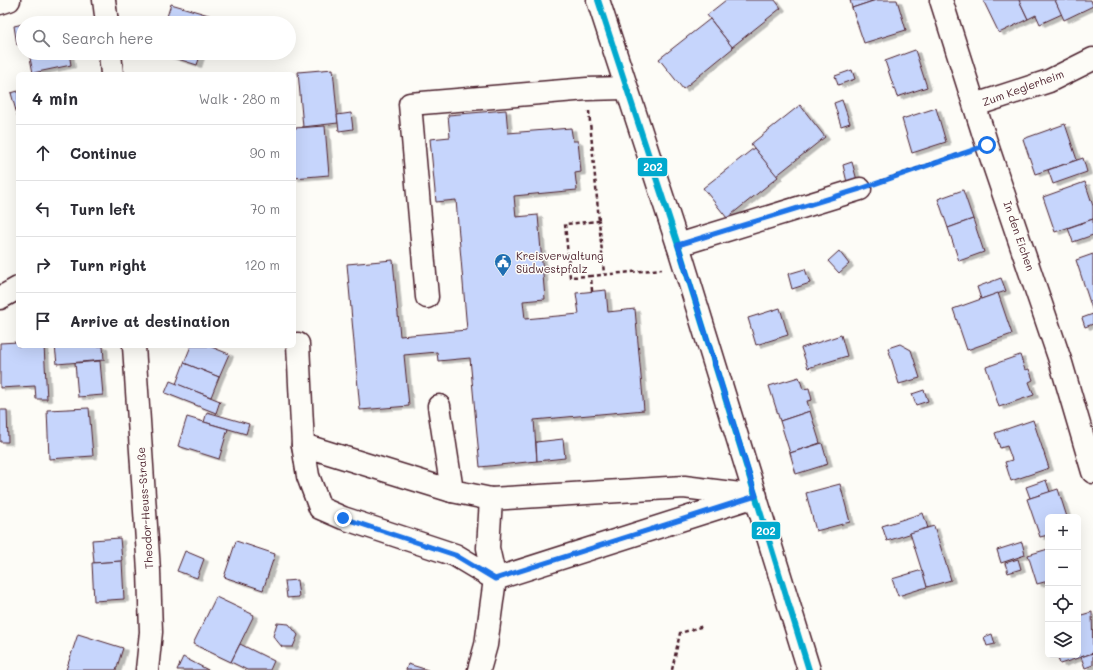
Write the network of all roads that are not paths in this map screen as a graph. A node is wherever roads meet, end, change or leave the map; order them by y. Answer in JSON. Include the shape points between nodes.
{"nodes":[{"id":1,"x":9,"y":0,"type":"edge"},
{"id":2,"x":104,"y":0,"type":"edge"},
{"id":3,"x":598,"y":0,"type":"edge"},
{"id":4,"x":941,"y":0,"type":"edge"},
{"id":5,"x":0,"y":3,"type":"edge"},
{"id":6,"x":106,"y":16,"type":"edge"},
{"id":7,"x":1093,"y":59,"type":"edge"},
{"id":8,"x":111,"y":60,"type":"edge"},
{"id":9,"x":112,"y":72,"type":"edge"},
{"id":10,"x":625,"y":88,"type":"junction"},
{"id":11,"x":975,"y":105,"type":"junction"},
{"id":12,"x":860,"y":189,"type":"road end"},
{"id":13,"x":678,"y":245,"type":"junction"},
{"id":14,"x":16,"y":289,"type":"edge"},
{"id":15,"x":427,"y":297,"type":"dead end"},
{"id":16,"x":0,"y":298,"type":"edge"},
{"id":17,"x":298,"y":344,"type":"dead end"},
{"id":18,"x":134,"y":348,"type":"edge"},
{"id":19,"x":439,"y":406,"type":"dead end"},
{"id":20,"x":303,"y":446,"type":"junction"},
{"id":21,"x":1092,"y":468,"type":"edge"},
{"id":22,"x":452,"y":491,"type":"junction"},
{"id":23,"x":756,"y":496,"type":"junction"},
{"id":24,"x":491,"y":499,"type":"junction"},
{"id":25,"x":495,"y":579,"type":"junction"},
{"id":26,"x":147,"y":670,"type":"edge"},
{"id":27,"x":479,"y":670,"type":"edge"},
{"id":28,"x":809,"y":670,"type":"edge"}],
"edges":[{"from":1,"to":5,"type":"street"},
{"from":2,"to":6,"type":"street"},
{"from":3,"to":10,"type":"street"},
{"from":4,"to":11,"type":"street","name":"In den Eichen"},
{"from":7,"to":11,"type":"street","name":"Zum Keglerheim","via":[[1049,81]]},
{"from":8,"to":9,"type":"street"},
{"from":10,"to":13,"type":"street"},
{"from":10,"to":15,"type":"street","via":[[410,104]]},
{"from":11,"to":21,"type":"street","name":"In den Eichen","via":[[1061,363]]},
{"from":12,"to":13,"type":"street"},
{"from":13,"to":23,"type":"street"},
{"from":14,"to":16,"type":"street"},
{"from":17,"to":20,"type":"street"},
{"from":18,"to":26,"type":"street","name":"Theodor-Heuss-Straße","via":[[149,571],[151,632]]},
{"from":19,"to":22,"type":"street"},
{"from":20,"to":22,"type":"street"},
{"from":20,"to":25,"type":"street","via":[[308,476],[320,508],[455,555]]},
{"from":22,"to":24,"type":"street"},
{"from":23,"to":24,"type":"street","via":[[684,486]]},
{"from":23,"to":25,"type":"street"},
{"from":23,"to":28,"type":"street"},
{"from":24,"to":25,"type":"street","via":[[488,548]]},
{"from":25,"to":27,"type":"street","via":[[486,645]]}]}
